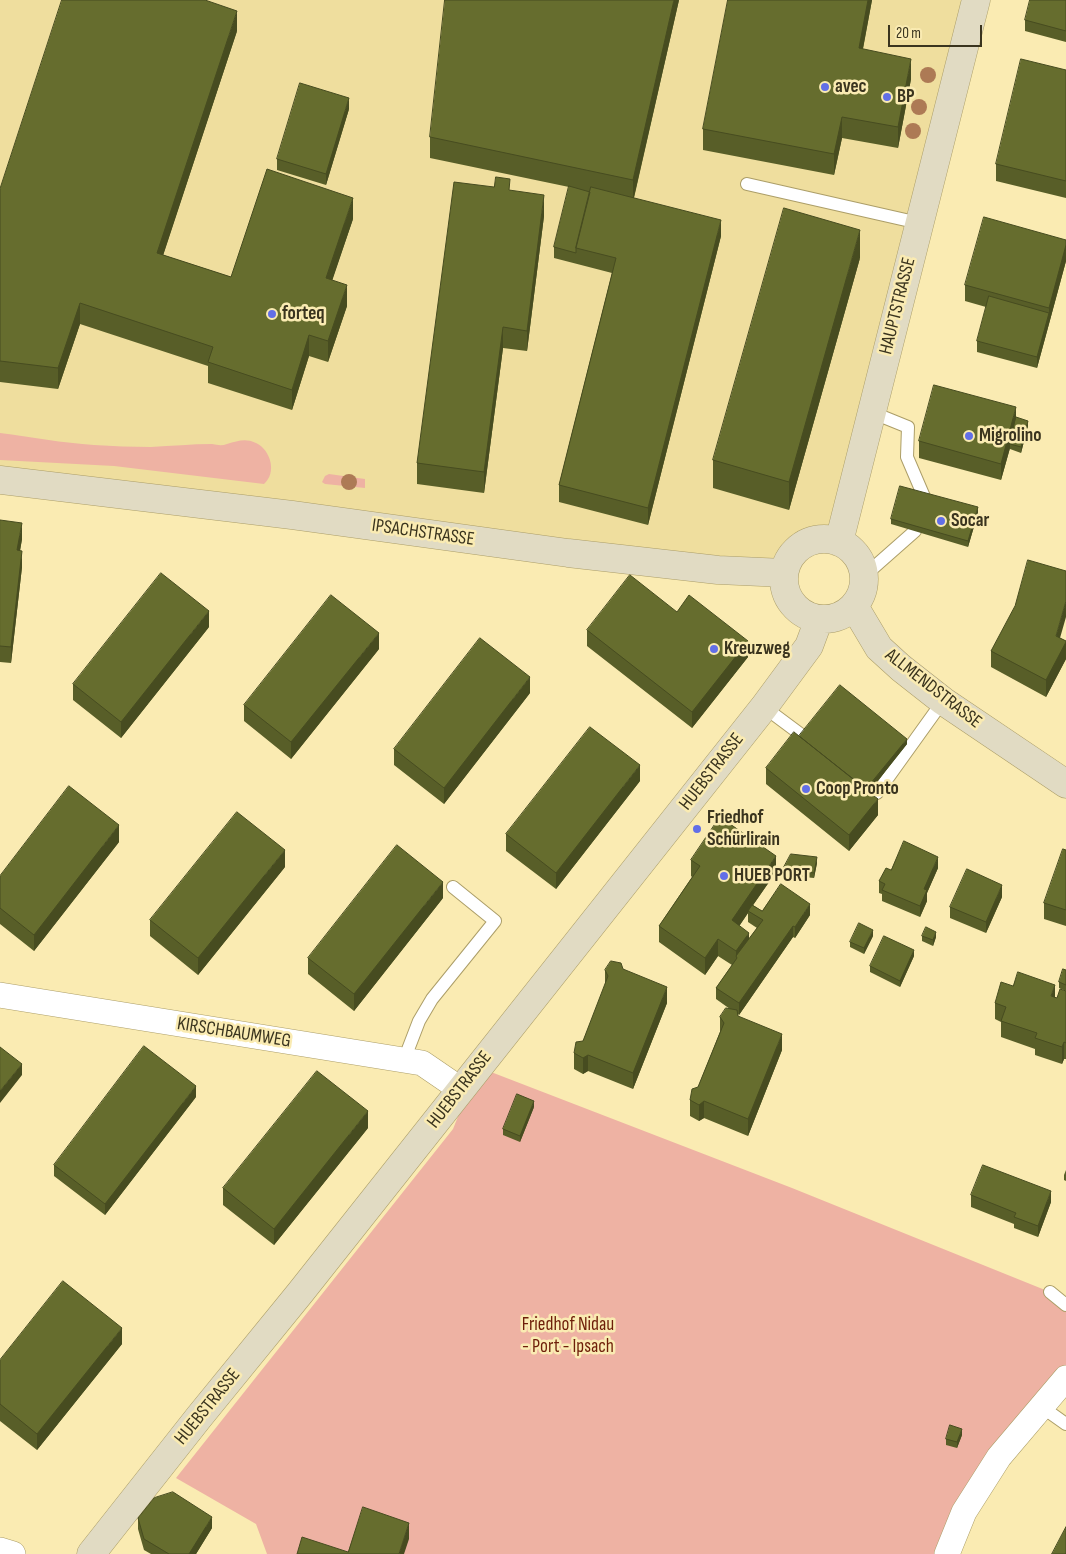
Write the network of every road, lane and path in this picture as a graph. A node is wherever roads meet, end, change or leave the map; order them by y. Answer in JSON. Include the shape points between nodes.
{"nodes":[{"id":1,"x":976,"y":0,"type":"edge"},
{"id":2,"x":748,"y":184,"type":"dead end"},
{"id":3,"x":919,"y":223,"type":"junction"},
{"id":4,"x":871,"y":412,"type":"junction"},
{"id":5,"x":0,"y":480,"type":"edge"},
{"id":6,"x":926,"y":499,"type":"edge"},
{"id":7,"x":915,"y":531,"type":"edge"},
{"id":8,"x":839,"y":542,"type":"junction"},
{"id":9,"x":784,"y":573,"type":"junction"},
{"id":10,"x":864,"y":576,"type":"junction"},
{"id":11,"x":854,"y":606,"type":"junction"},
{"id":12,"x":819,"y":619,"type":"junction"},
{"id":13,"x":942,"y":701,"type":"junction"},
{"id":14,"x":764,"y":707,"type":"junction"},
{"id":15,"x":826,"y":754,"type":"edge"},
{"id":16,"x":848,"y":771,"type":"edge"},
{"id":17,"x":1062,"y":774,"type":"edge"},
{"id":18,"x":453,"y":887,"type":"dead end"},
{"id":19,"x":0,"y":995,"type":"edge"},
{"id":20,"x":404,"y":1060,"type":"junction"},
{"id":21,"x":460,"y":1089,"type":"junction"},
{"id":22,"x":1050,"y":1292,"type":"dead end"},
{"id":23,"x":1066,"y":1305,"type":"edge"},
{"id":24,"x":1066,"y":1378,"type":"edge"},
{"id":25,"x":1042,"y":1407,"type":"junction"},
{"id":26,"x":1066,"y":1424,"type":"edge"},
{"id":27,"x":0,"y":1550,"type":"edge"},
{"id":28,"x":13,"y":1554,"type":"edge"},
{"id":29,"x":91,"y":1554,"type":"edge"},
{"id":30,"x":947,"y":1554,"type":"edge"}],
"edges":[{"from":1,"to":3,"type":"main road","name":"HAUPTSTRASSE"},
{"from":2,"to":3,"type":"lane"},
{"from":3,"to":4,"type":"main road","name":"HAUPTSTRASSE"},
{"from":4,"to":6,"type":"lane","via":[[908,427],[907,457]]},
{"from":4,"to":8,"type":"main road","name":"HAUPTSTRASSE"},
{"from":5,"to":9,"type":"main road","name":"IPSACHSTRASSE","via":[[302,516],[568,553],[718,570]]},
{"from":7,"to":10,"type":"lane"},
{"from":8,"to":9,"type":"main road","via":[[816,540],[804,545],[795,552]]},
{"from":8,"to":10,"type":"main road","via":[[856,556]]},
{"from":9,"to":12,"type":"main road","via":[[784,586],[796,608]]},
{"from":10,"to":11,"type":"main road","via":[[864,587]]},
{"from":11,"to":12,"type":"main road","via":[[832,619]]},
{"from":11,"to":13,"type":"main road","name":"ALLMENDSTRASSE","via":[[879,648]]},
{"from":12,"to":14,"type":"main road","name":"HUEBSTRASSE","via":[[809,646]]},
{"from":13,"to":16,"type":"lane","via":[[877,793]]},
{"from":13,"to":17,"type":"main road","name":"ALLMENDSTRASSE"},
{"from":14,"to":15,"type":"lane"},
{"from":14,"to":21,"type":"main road","name":"HUEBSTRASSE"},
{"from":18,"to":20,"type":"lane","via":[[495,921],[432,999],[419,1021]]},
{"from":19,"to":20,"type":"street","name":"KIRSCHBAUMWEG"},
{"from":20,"to":21,"type":"street","name":"KIRSCHBAUMWEG","via":[[422,1063]]},
{"from":21,"to":29,"type":"main road","name":"HUEBSTRASSE"},
{"from":22,"to":23,"type":"lane"},
{"from":24,"to":25,"type":"street"},
{"from":25,"to":26,"type":"lane"},
{"from":25,"to":30,"type":"street","via":[[994,1464],[964,1512]]},
{"from":27,"to":28,"type":"street"}]}
